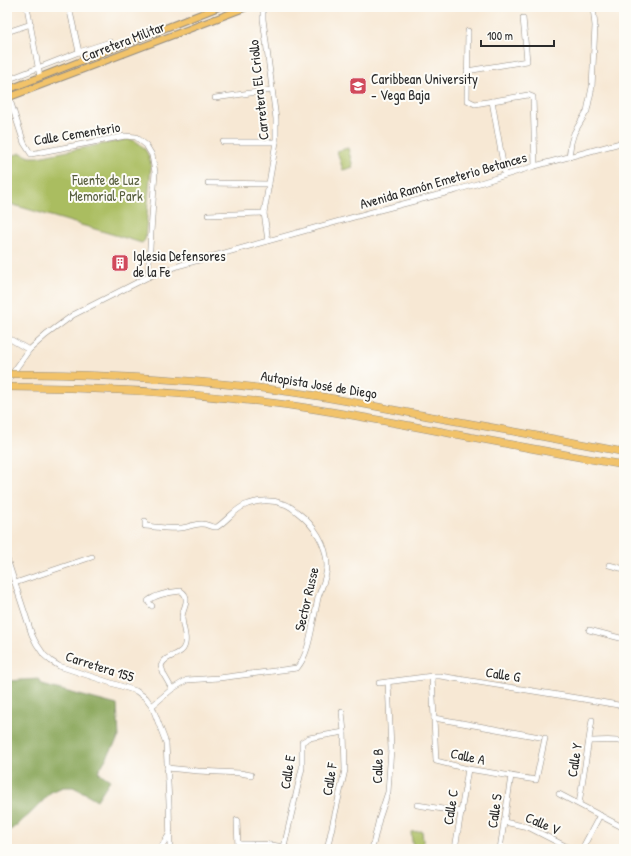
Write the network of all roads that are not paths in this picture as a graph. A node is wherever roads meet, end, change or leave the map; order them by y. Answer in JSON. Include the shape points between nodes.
{"nodes":[{"id":1,"x":28,"y":7,"type":"edge"},
{"id":2,"x":70,"y":7,"type":"edge"},
{"id":3,"x":219,"y":7,"type":"edge"},
{"id":4,"x":247,"y":7,"type":"edge"},
{"id":5,"x":263,"y":7,"type":"edge"},
{"id":6,"x":593,"y":7,"type":"edge"},
{"id":7,"x":522,"y":18,"type":"dead end"},
{"id":8,"x":31,"y":24,"type":"junction"},
{"id":9,"x":468,"y":31,"type":"dead end"},
{"id":10,"x":7,"y":32,"type":"edge"},
{"id":11,"x":112,"y":48,"type":"junction"},
{"id":12,"x":79,"y":52,"type":"junction"},
{"id":13,"x":39,"y":67,"type":"junction"},
{"id":14,"x":467,"y":71,"type":"junction"},
{"id":15,"x":40,"y":77,"type":"junction"},
{"id":16,"x":7,"y":80,"type":"edge"},
{"id":17,"x":7,"y":90,"type":"edge"},
{"id":18,"x":272,"y":90,"type":"junction"},
{"id":19,"x":8,"y":98,"type":"edge"},
{"id":20,"x":215,"y":98,"type":"dead end"},
{"id":21,"x":492,"y":101,"type":"junction"},
{"id":22,"x":223,"y":142,"type":"dead end"},
{"id":23,"x":276,"y":142,"type":"junction"},
{"id":24,"x":624,"y":142,"type":"edge"},
{"id":25,"x":569,"y":157,"type":"junction"},
{"id":26,"x":535,"y":166,"type":"junction"},
{"id":27,"x":505,"y":175,"type":"junction"},
{"id":28,"x":208,"y":183,"type":"dead end"},
{"id":29,"x":269,"y":184,"type":"junction"},
{"id":30,"x":264,"y":213,"type":"junction"},
{"id":31,"x":208,"y":215,"type":"dead end"},
{"id":32,"x":268,"y":241,"type":"junction"},
{"id":33,"x":148,"y":277,"type":"junction"},
{"id":34,"x":7,"y":338,"type":"edge"},
{"id":35,"x":29,"y":350,"type":"junction"},
{"id":36,"x":7,"y":374,"type":"edge"},
{"id":37,"x":7,"y":381,"type":"edge"},
{"id":38,"x":7,"y":387,"type":"edge"},
{"id":39,"x":624,"y":452,"type":"edge"},
{"id":40,"x":624,"y":465,"type":"edge"},
{"id":41,"x":145,"y":521,"type":"dead end"},
{"id":42,"x":92,"y":557,"type":"dead end"},
{"id":43,"x":7,"y":559,"type":"edge"},
{"id":44,"x":609,"y":565,"type":"dead end"},
{"id":45,"x":624,"y":569,"type":"edge"},
{"id":46,"x":15,"y":583,"type":"junction"},
{"id":47,"x":152,"y":606,"type":"dead end"},
{"id":48,"x":589,"y":630,"type":"dead end"},
{"id":49,"x":624,"y":639,"type":"edge"},
{"id":50,"x":432,"y":676,"type":"junction"},
{"id":51,"x":388,"y":682,"type":"junction"},
{"id":52,"x":379,"y":683,"type":"dead end"},
{"id":53,"x":172,"y":689,"type":"junction"},
{"id":54,"x":152,"y":706,"type":"junction"},
{"id":55,"x":624,"y":706,"type":"edge"},
{"id":56,"x":342,"y":712,"type":"dead end"},
{"id":57,"x":434,"y":718,"type":"junction"},
{"id":58,"x":592,"y":720,"type":"dead end"},
{"id":59,"x":344,"y":732,"type":"junction"},
{"id":60,"x":589,"y":741,"type":"junction"},
{"id":61,"x":624,"y":742,"type":"edge"},
{"id":62,"x":167,"y":768,"type":"junction"},
{"id":63,"x":468,"y":769,"type":"junction"},
{"id":64,"x":251,"y":775,"type":"dead end"},
{"id":65,"x":511,"y":776,"type":"junction"},
{"id":66,"x":559,"y":794,"type":"dead end"},
{"id":67,"x":579,"y":804,"type":"junction"},
{"id":68,"x":417,"y":805,"type":"dead end"},
{"id":69,"x":462,"y":812,"type":"junction"},
{"id":70,"x":600,"y":815,"type":"junction"},
{"id":71,"x":237,"y":820,"type":"dead end"},
{"id":72,"x":504,"y":822,"type":"junction"},
{"id":73,"x":624,"y":828,"type":"edge"},
{"id":74,"x":170,"y":832,"type":"junction"},
{"id":75,"x":238,"y":846,"type":"edge"},
{"id":76,"x":287,"y":848,"type":"edge"},
{"id":77,"x":160,"y":849,"type":"edge"},
{"id":78,"x":170,"y":849,"type":"edge"},
{"id":79,"x":327,"y":849,"type":"edge"},
{"id":80,"x":372,"y":849,"type":"edge"},
{"id":81,"x":455,"y":849,"type":"edge"},
{"id":82,"x":500,"y":849,"type":"edge"},
{"id":83,"x":571,"y":849,"type":"edge"},
{"id":84,"x":582,"y":849,"type":"edge"}],
"edges":[{"from":1,"to":8,"type":"street"},
{"from":2,"to":12,"type":"street"},
{"from":3,"to":11,"type":"main road","name":"Carretera Militar"},
{"from":4,"to":19,"type":"main road","name":"Carretera Militar"},
{"from":5,"to":18,"type":"street","name":"Carretera El Criollo"},
{"from":6,"to":25,"type":"street","via":[[595,26],[592,87],[587,112],[574,133]]},
{"from":7,"to":14,"type":"street","via":[[527,61]]},
{"from":8,"to":10,"type":"street"},
{"from":8,"to":13,"type":"street"},
{"from":9,"to":14,"type":"street"},
{"from":11,"to":12,"type":"street","via":[[110,42]]},
{"from":11,"to":15,"type":"main road","name":"Carretera Militar"},
{"from":12,"to":13,"type":"street"},
{"from":13,"to":15,"type":"street"},
{"from":13,"to":16,"type":"street"},
{"from":14,"to":21,"type":"street","via":[[467,100],[475,104]]},
{"from":15,"to":17,"type":"main road","name":"Carretera Militar"},
{"from":18,"to":20,"type":"street"},
{"from":18,"to":23,"type":"street","name":"Carretera El Criollo"},
{"from":19,"to":33,"type":"street","name":"Calle Cementerio","via":[[24,143],[31,154],[125,136],[136,137],[146,145],[152,155],[155,172]]},
{"from":21,"to":26,"type":"street","via":[[533,97]]},
{"from":21,"to":27,"type":"street"},
{"from":22,"to":23,"type":"street"},
{"from":23,"to":29,"type":"street","name":"Carretera El Criollo"},
{"from":24,"to":25,"type":"street","name":"Avenida Ramón Emeterio Betances"},
{"from":25,"to":26,"type":"street","name":"Avenida Ramón Emeterio Betances"},
{"from":26,"to":27,"type":"street","name":"Avenida Ramón Emeterio Betances"},
{"from":27,"to":32,"type":"street","name":"Avenida Ramón Emeterio Betances"},
{"from":28,"to":29,"type":"street"},
{"from":29,"to":30,"type":"street","name":"Carretera El Criollo"},
{"from":30,"to":31,"type":"street"},
{"from":30,"to":32,"type":"street","name":"Carretera El Criollo"},
{"from":32,"to":33,"type":"street","via":[[181,265]]},
{"from":33,"to":35,"type":"street","via":[[73,315]]},
{"from":34,"to":35,"type":"street"},
{"from":35,"to":37,"type":"street"},
{"from":36,"to":39,"type":"highway","name":"Autopista José de Diego","bridge":true,"via":[[143,377],[226,384],[353,401]]},
{"from":38,"to":40,"type":"highway","name":"Autopista José de Diego","via":[[138,390],[288,405]]},
{"from":41,"to":53,"type":"street","name":"Sector Russe","via":[[145,526],[188,528],[203,524],[217,528],[246,504],[277,502],[288,506],[303,517],[319,536],[325,551],[326,574],[304,658],[297,668],[187,680]]},
{"from":42,"to":46,"type":"street"},
{"from":43,"to":46,"type":"street","name":"Carretera 155"},
{"from":44,"to":45,"type":"street"},
{"from":46,"to":54,"type":"street","name":"Carretera 155","via":[[32,635],[39,649],[51,661],[70,670],[136,691]]},
{"from":47,"to":53,"type":"street","via":[[148,601],[158,596],[181,592],[186,596],[182,617],[185,646],[165,660],[161,666]]},
{"from":48,"to":49,"type":"street"},
{"from":50,"to":51,"type":"street","name":"Calle G"},
{"from":50,"to":55,"type":"street","name":"Calle G"},
{"from":50,"to":57,"type":"street","name":"Calle A"},
{"from":51,"to":52,"type":"street","name":"Calle G"},
{"from":51,"to":80,"type":"street","name":"Calle B","via":[[391,749],[388,792]]},
{"from":53,"to":54,"type":"street","name":"Sector Russe"},
{"from":54,"to":62,"type":"street","name":"Carretera 155","via":[[166,743]]},
{"from":56,"to":59,"type":"street","name":"Calle F"},
{"from":57,"to":63,"type":"street","name":"Calle A","via":[[436,761]]},
{"from":57,"to":65,"type":"street","name":"Calle A","via":[[542,737],[536,780]]},
{"from":58,"to":60,"type":"street","name":"Calle Y"},
{"from":59,"to":76,"type":"street","name":"Calle E","via":[[309,738],[302,742],[302,768]]},
{"from":59,"to":79,"type":"street","name":"Calle F","via":[[345,770]]},
{"from":60,"to":61,"type":"street"},
{"from":60,"to":67,"type":"street","name":"Calle Y"},
{"from":62,"to":64,"type":"street"},
{"from":62,"to":74,"type":"street","name":"Carretera 155"},
{"from":63,"to":65,"type":"street","name":"Calle A"},
{"from":63,"to":69,"type":"street","name":"Calle C"},
{"from":65,"to":72,"type":"street","name":"Calle S"},
{"from":66,"to":67,"type":"street"},
{"from":67,"to":70,"type":"street"},
{"from":68,"to":69,"type":"street"},
{"from":69,"to":81,"type":"street","name":"Calle C"},
{"from":70,"to":73,"type":"street"},
{"from":70,"to":84,"type":"street"},
{"from":71,"to":75,"type":"street"},
{"from":72,"to":82,"type":"street","name":"Calle S"},
{"from":72,"to":83,"type":"street","name":"Calle V","via":[[528,827]]},
{"from":74,"to":77,"type":"street"},
{"from":74,"to":78,"type":"street","name":"Carretera 155"},
{"from":75,"to":76,"type":"street","via":[[266,844]]}]}
